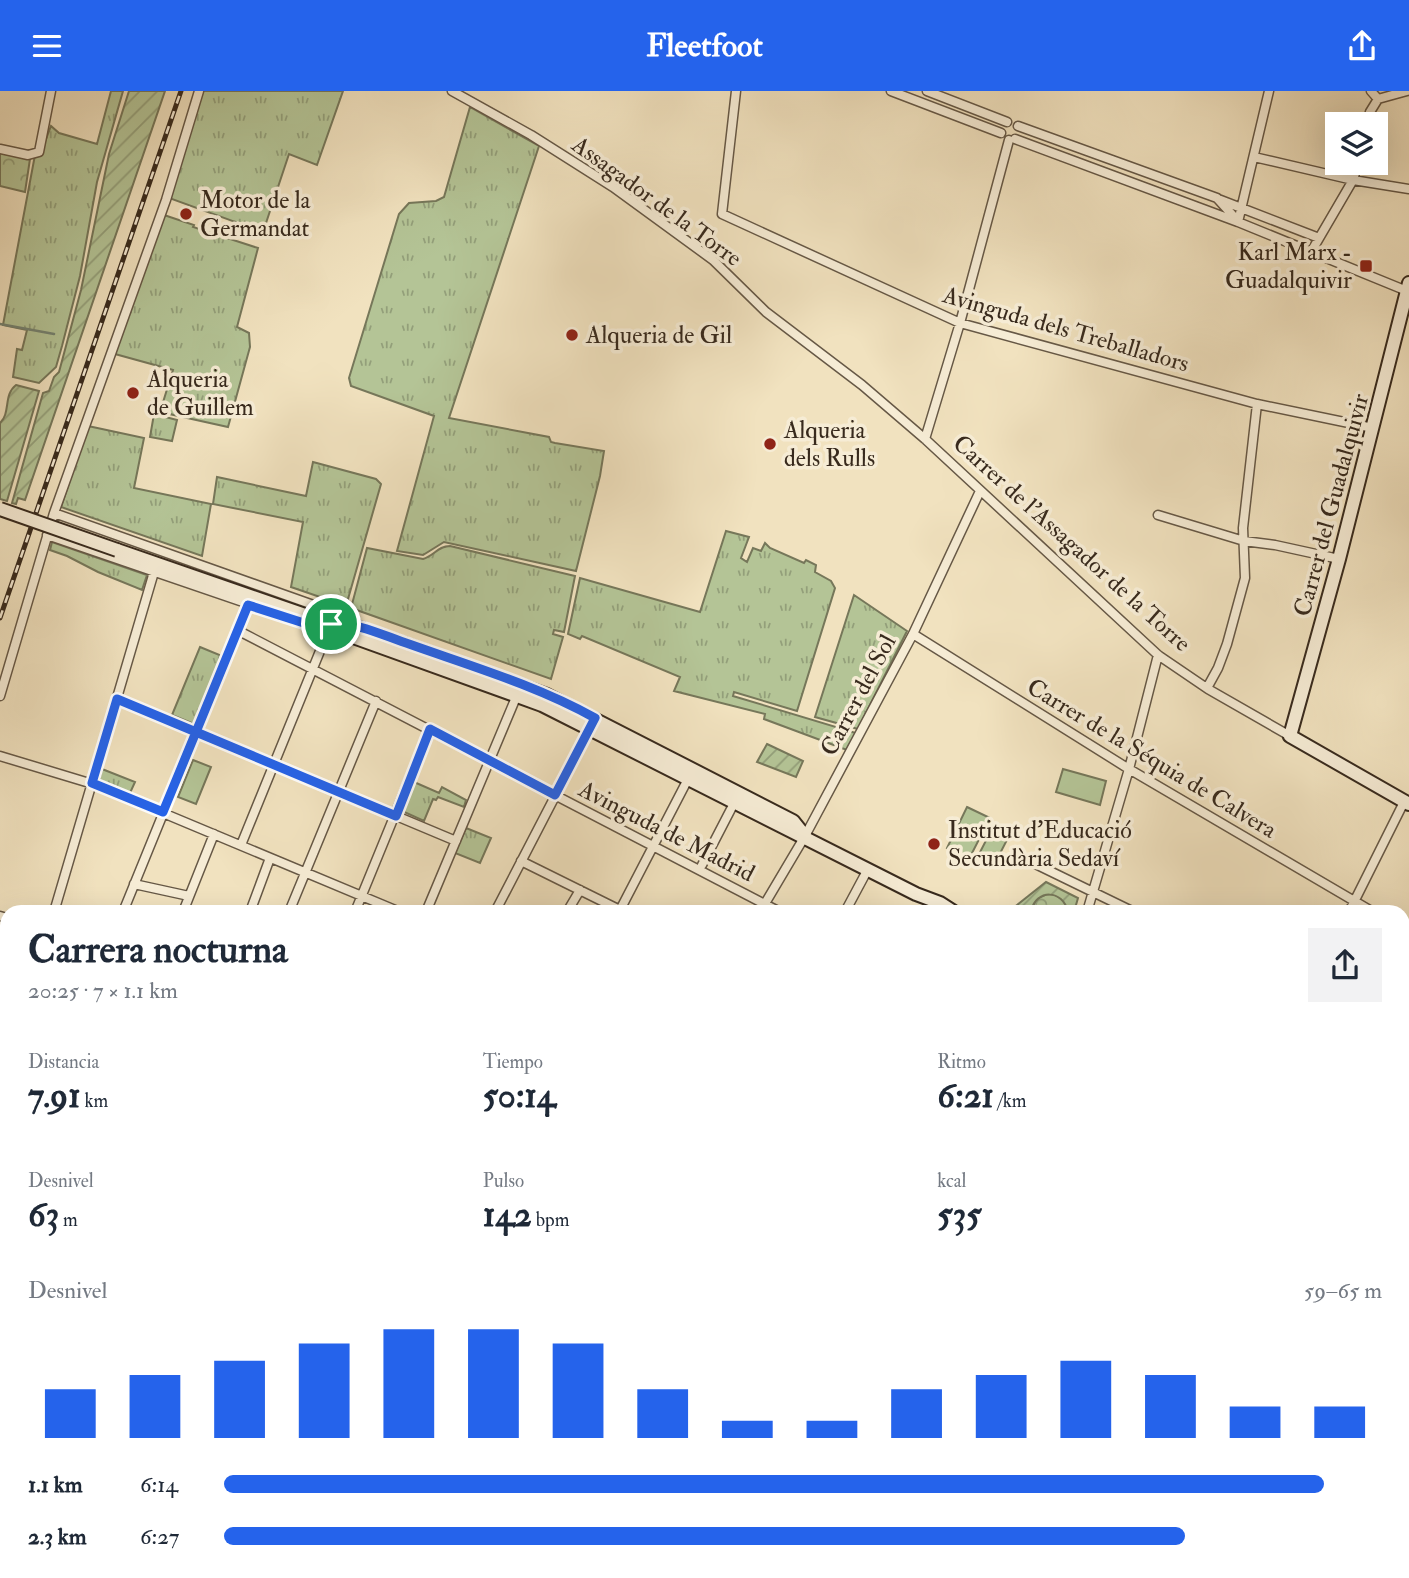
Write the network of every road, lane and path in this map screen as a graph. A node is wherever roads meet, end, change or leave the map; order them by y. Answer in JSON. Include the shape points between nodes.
{"nodes":[{"id":1,"x":51,"y":91,"type":"edge"},
{"id":2,"x":199,"y":91,"type":"edge"},
{"id":3,"x":452,"y":91,"type":"edge"},
{"id":4,"x":736,"y":91,"type":"edge"},
{"id":5,"x":891,"y":91,"type":"edge"},
{"id":6,"x":927,"y":91,"type":"edge"},
{"id":7,"x":1269,"y":91,"type":"edge"},
{"id":8,"x":1371,"y":91,"type":"edge"},
{"id":9,"x":1407,"y":91,"type":"edge"},
{"id":10,"x":1378,"y":99,"type":"junction"},
{"id":11,"x":1372,"y":112,"type":"edge"},
{"id":12,"x":1007,"y":122,"type":"junction"},
{"id":13,"x":1018,"y":126,"type":"junction"},
{"id":14,"x":1001,"y":133,"type":"junction"},
{"id":15,"x":1012,"y":140,"type":"junction"},
{"id":16,"x":0,"y":149,"type":"edge"},
{"id":17,"x":1254,"y":157,"type":"junction"},
{"id":18,"x":1354,"y":175,"type":"edge"},
{"id":19,"x":1353,"y":180,"type":"junction"},
{"id":20,"x":1409,"y":189,"type":"edge"},
{"id":21,"x":1217,"y":198,"type":"junction"},
{"id":22,"x":1241,"y":207,"type":"junction"},
{"id":23,"x":1237,"y":222,"type":"junction"},
{"id":24,"x":1319,"y":238,"type":"junction"},
{"id":25,"x":1311,"y":252,"type":"junction"},
{"id":26,"x":1408,"y":287,"type":"edge"},
{"id":27,"x":960,"y":323,"type":"junction"},
{"id":28,"x":862,"y":384,"type":"joint"},
{"id":29,"x":1256,"y":404,"type":"junction"},
{"id":30,"x":1373,"y":428,"type":"junction"},
{"id":31,"x":925,"y":439,"type":"junction"},
{"id":32,"x":980,"y":491,"type":"junction"},
{"id":33,"x":0,"y":509,"type":"edge"},
{"id":34,"x":54,"y":513,"type":"junction"},
{"id":35,"x":1158,"y":515,"type":"dead end"},
{"id":36,"x":47,"y":535,"type":"junction"},
{"id":37,"x":1244,"y":541,"type":"junction"},
{"id":38,"x":1339,"y":559,"type":"junction"},
{"id":39,"x":154,"y":572,"type":"junction"},
{"id":40,"x":248,"y":605,"type":"junction"},
{"id":41,"x":331,"y":624,"type":"junction"},
{"id":42,"x":237,"y":630,"type":"junction"},
{"id":43,"x":913,"y":634,"type":"junction"},
{"id":44,"x":1158,"y":655,"type":"junction"},
{"id":45,"x":313,"y":669,"type":"junction"},
{"id":46,"x":1207,"y":688,"type":"junction"},
{"id":47,"x":522,"y":691,"type":"junction"},
{"id":48,"x":0,"y":696,"type":"edge"},
{"id":49,"x":117,"y":699,"type":"junction"},
{"id":50,"x":376,"y":701,"type":"junction"},
{"id":51,"x":593,"y":723,"type":"junction"},
{"id":52,"x":430,"y":729,"type":"junction"},
{"id":53,"x":196,"y":732,"type":"junction"},
{"id":54,"x":1290,"y":736,"type":"junction"},
{"id":55,"x":0,"y":756,"type":"edge"},
{"id":56,"x":489,"y":760,"type":"junction"},
{"id":57,"x":274,"y":765,"type":"junction"},
{"id":58,"x":1129,"y":769,"type":"junction"},
{"id":59,"x":688,"y":779,"type":"junction"},
{"id":60,"x":92,"y":783,"type":"junction"},
{"id":61,"x":339,"y":792,"type":"junction"},
{"id":62,"x":555,"y":795,"type":"junction"},
{"id":63,"x":1407,"y":803,"type":"edge"},
{"id":64,"x":731,"y":809,"type":"dead end"},
{"id":65,"x":163,"y":812,"type":"junction"},
{"id":66,"x":396,"y":816,"type":"junction"},
{"id":67,"x":214,"y":834,"type":"junction"},
{"id":68,"x":805,"y":836,"type":"junction"},
{"id":69,"x":456,"y":841,"type":"junction"},
{"id":70,"x":241,"y":845,"type":"junction"},
{"id":71,"x":653,"y":845,"type":"junction"},
{"id":72,"x":1021,"y":857,"type":"dead end"},
{"id":73,"x":270,"y":858,"type":"junction"},
{"id":74,"x":521,"y":861,"type":"junction"},
{"id":75,"x":702,"y":865,"type":"dead end"},
{"id":76,"x":867,"y":869,"type":"junction"},
{"id":77,"x":306,"y":873,"type":"junction"},
{"id":78,"x":134,"y":884,"type":"junction"},
{"id":79,"x":580,"y":890,"type":"junction"},
{"id":80,"x":1093,"y":891,"type":"junction"},
{"id":81,"x":916,"y":894,"type":"junction"},
{"id":82,"x":189,"y":896,"type":"junction"},
{"id":83,"x":362,"y":896,"type":"junction"},
{"id":84,"x":1354,"y":902,"type":"junction"},
{"id":85,"x":765,"y":903,"type":"junction"},
{"id":86,"x":56,"y":905,"type":"edge"},
{"id":87,"x":126,"y":905,"type":"edge"},
{"id":88,"x":186,"y":905,"type":"edge"},
{"id":89,"x":253,"y":905,"type":"edge"},
{"id":90,"x":292,"y":905,"type":"edge"},
{"id":91,"x":358,"y":905,"type":"edge"},
{"id":92,"x":382,"y":905,"type":"edge"},
{"id":93,"x":429,"y":905,"type":"edge"},
{"id":94,"x":499,"y":905,"type":"edge"},
{"id":95,"x":571,"y":905,"type":"edge"},
{"id":96,"x":609,"y":905,"type":"edge"},
{"id":97,"x":624,"y":905,"type":"edge"},
{"id":98,"x":768,"y":905,"type":"edge"},
{"id":99,"x":849,"y":905,"type":"edge"},
{"id":100,"x":928,"y":905,"type":"edge"},
{"id":101,"x":943,"y":905,"type":"edge"},
{"id":102,"x":1089,"y":905,"type":"edge"},
{"id":103,"x":1120,"y":905,"type":"edge"},
{"id":104,"x":1352,"y":905,"type":"edge"},
{"id":105,"x":1360,"y":905,"type":"edge"}],
"edges":[{"from":1,"to":16,"type":"street","via":[[39,152],[27,155]]},
{"from":2,"to":34,"type":"street","via":[[166,200]]},
{"from":3,"to":28,"type":"street","name":"Assagador de la Torre","via":[[531,135],[634,202],[713,260],[766,312]]},
{"from":4,"to":27,"type":"street","name":"Avinguda dels Treballadors","via":[[722,214]]},
{"from":5,"to":14,"type":"street"},
{"from":6,"to":12,"type":"street"},
{"from":7,"to":17,"type":"street"},
{"from":8,"to":10,"type":"street"},
{"from":9,"to":10,"type":"street"},
{"from":10,"to":11,"type":"street"},
{"from":12,"to":13,"type":"street"},
{"from":12,"to":14,"type":"street"},
{"from":13,"to":15,"type":"street","via":[[1020,133]]},
{"from":13,"to":21,"type":"street"},
{"from":14,"to":15,"type":"street"},
{"from":15,"to":23,"type":"street"},
{"from":15,"to":27,"type":"street"},
{"from":17,"to":19,"type":"street"},
{"from":17,"to":22,"type":"street"},
{"from":18,"to":19,"type":"street"},
{"from":19,"to":20,"type":"street"},
{"from":19,"to":24,"type":"street"},
{"from":21,"to":22,"type":"street"},
{"from":21,"to":23,"type":"street"},
{"from":22,"to":23,"type":"street"},
{"from":22,"to":24,"type":"street"},
{"from":23,"to":25,"type":"street"},
{"from":24,"to":25,"type":"street"},
{"from":25,"to":26,"type":"street"},
{"from":26,"to":30,"type":"street","name":"Carrer del Guadalquivir"},
{"from":27,"to":29,"type":"street","name":"Avinguda dels Treballadors"},
{"from":27,"to":31,"type":"street"},
{"from":28,"to":31,"type":"street","name":"Carrer de l'Assagador de la Torre"},
{"from":29,"to":30,"type":"street","name":"Avinguda dels Treballadors"},
{"from":29,"to":37,"type":"street"},
{"from":30,"to":38,"type":"street","name":"Carrer del Guadalquivir"},
{"from":31,"to":32,"type":"street","name":"Carrer de l'Assagador de la Torre"},
{"from":32,"to":43,"type":"street","name":"Carrer del Sol"},
{"from":32,"to":44,"type":"street","name":"Carrer de l'Assagador de la Torre"},
{"from":33,"to":41,"type":"street","bridge":true},
{"from":34,"to":36,"type":"street"},
{"from":34,"to":41,"type":"street","via":[[319,607],[327,612]]},
{"from":35,"to":37,"type":"street"},
{"from":36,"to":39,"type":"street"},
{"from":36,"to":48,"type":"street"},
{"from":37,"to":38,"type":"street"},
{"from":37,"to":46,"type":"street","via":[[1245,578],[1237,612]]},
{"from":38,"to":54,"type":"street","name":"Carrer del Guadalquivir"},
{"from":39,"to":40,"type":"street"},
{"from":39,"to":49,"type":"street"},
{"from":40,"to":41,"type":"street","via":[[310,625]]},
{"from":40,"to":42,"type":"street"},
{"from":41,"to":45,"type":"street"},
{"from":41,"to":47,"type":"street","via":[[353,625]]},
{"from":42,"to":45,"type":"street","name":"Avinguda de Madrid"},
{"from":42,"to":53,"type":"street"},
{"from":43,"to":58,"type":"street","name":"Carrer de la Séquia de Calvera"},
{"from":43,"to":68,"type":"street","name":"Carrer del Sol"},
{"from":44,"to":46,"type":"street","name":"Carrer de l'Assagador de la Torre"},
{"from":44,"to":58,"type":"street"},
{"from":45,"to":50,"type":"street","name":"Avinguda de Madrid"},
{"from":45,"to":57,"type":"street"},
{"from":46,"to":54,"type":"street","name":"Carrer de l'Assagador de la Torre"},
{"from":47,"to":51,"type":"street"},
{"from":47,"to":56,"type":"street"},
{"from":49,"to":53,"type":"street"},
{"from":49,"to":60,"type":"street"},
{"from":50,"to":52,"type":"street","name":"Avinguda de Madrid"},
{"from":50,"to":61,"type":"street"},
{"from":51,"to":59,"type":"street"},
{"from":51,"to":62,"type":"street"},
{"from":51,"to":68,"type":"street","via":[[793,821]]},
{"from":52,"to":56,"type":"street","name":"Avinguda de Madrid"},
{"from":52,"to":66,"type":"street"},
{"from":53,"to":57,"type":"street"},
{"from":53,"to":65,"type":"street"},
{"from":54,"to":63,"type":"street","name":"Carrer de l'Assagador de la Torre"},
{"from":55,"to":60,"type":"street"},
{"from":56,"to":62,"type":"street","name":"Avinguda de Madrid"},
{"from":56,"to":69,"type":"street"},
{"from":57,"to":61,"type":"street"},
{"from":57,"to":70,"type":"street"},
{"from":58,"to":80,"type":"street"},
{"from":58,"to":84,"type":"street","name":"Carrer de la Séquia de Calvera"},
{"from":59,"to":68,"type":"street"},
{"from":59,"to":71,"type":"street"},
{"from":60,"to":65,"type":"street"},
{"from":60,"to":86,"type":"street"},
{"from":61,"to":66,"type":"street"},
{"from":61,"to":77,"type":"street"},
{"from":62,"to":71,"type":"street","name":"Avinguda de Madrid"},
{"from":62,"to":74,"type":"street"},
{"from":63,"to":84,"type":"street"},
{"from":64,"to":75,"type":"street"},
{"from":65,"to":67,"type":"street"},
{"from":65,"to":78,"type":"street"},
{"from":66,"to":69,"type":"street"},
{"from":66,"to":83,"type":"street"},
{"from":67,"to":70,"type":"street"},
{"from":67,"to":82,"type":"street"},
{"from":68,"to":76,"type":"street"},
{"from":68,"to":85,"type":"street","name":"Carrer del Sol"},
{"from":69,"to":93,"type":"street"},
{"from":70,"to":73,"type":"street"},
{"from":71,"to":85,"type":"street","name":"Avinguda de Madrid"},
{"from":71,"to":97,"type":"street"},
{"from":72,"to":80,"type":"street"},
{"from":73,"to":77,"type":"street"},
{"from":73,"to":89,"type":"street"},
{"from":74,"to":79,"type":"street"},
{"from":74,"to":94,"type":"street"},
{"from":76,"to":81,"type":"street"},
{"from":76,"to":99,"type":"street"},
{"from":77,"to":83,"type":"street"},
{"from":77,"to":90,"type":"street"},
{"from":78,"to":82,"type":"street"},
{"from":78,"to":87,"type":"street"},
{"from":79,"to":95,"type":"street"},
{"from":79,"to":96,"type":"street"},
{"from":80,"to":102,"type":"street"},
{"from":80,"to":103,"type":"street"},
{"from":81,"to":100,"type":"street"},
{"from":81,"to":101,"type":"street"},
{"from":82,"to":88,"type":"street"},
{"from":83,"to":91,"type":"street"},
{"from":83,"to":92,"type":"street"},
{"from":84,"to":104,"type":"street"},
{"from":84,"to":105,"type":"street","name":"Carrer de la Séquia de Calvera"},
{"from":85,"to":98,"type":"street","name":"Avinguda de Madrid"}]}
